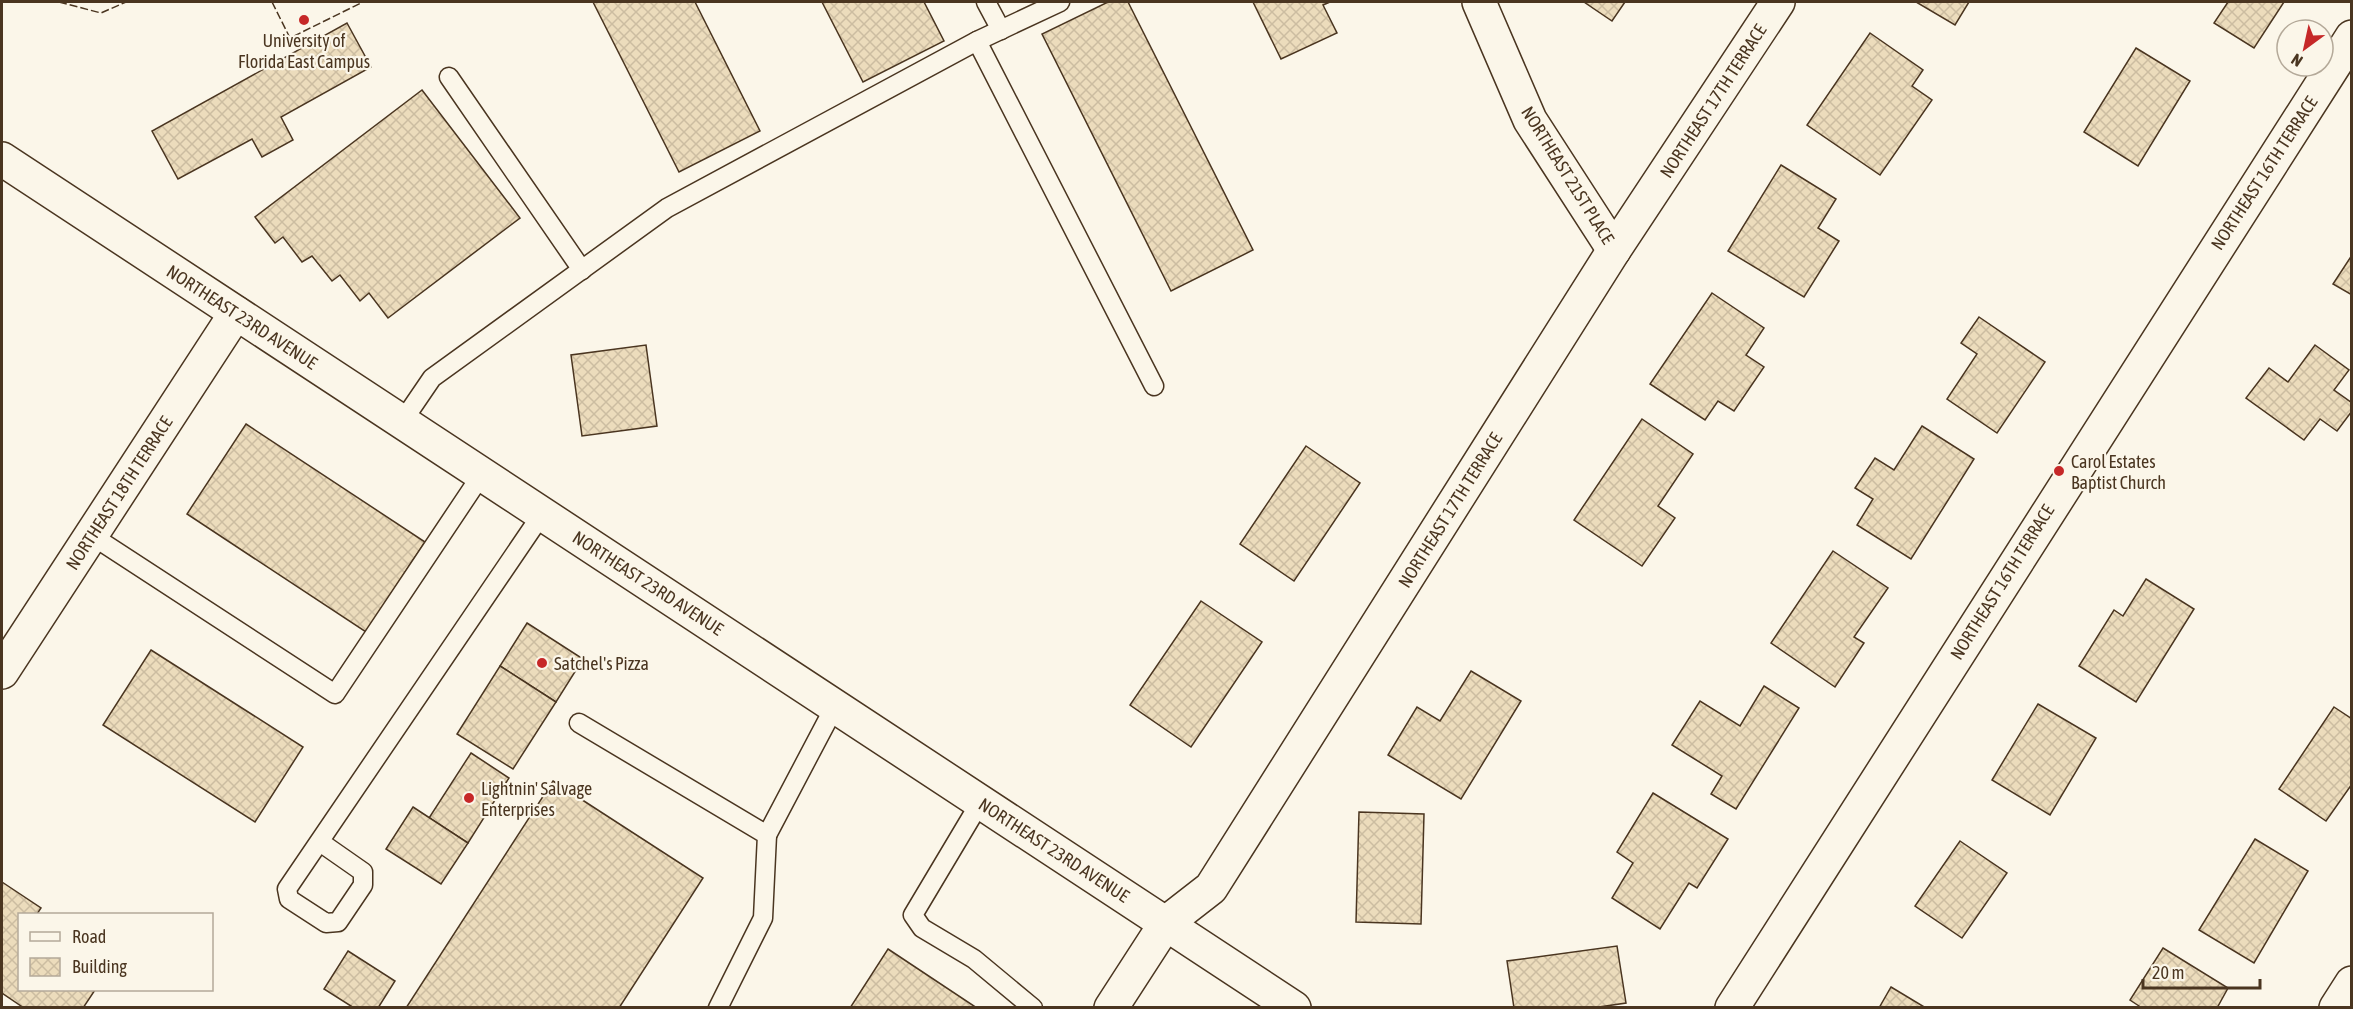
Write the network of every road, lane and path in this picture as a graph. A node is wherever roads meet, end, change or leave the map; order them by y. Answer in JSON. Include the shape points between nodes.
{"nodes":[{"id":1,"x":986,"y":2,"type":"edge"},
{"id":2,"x":1060,"y":2,"type":"edge"},
{"id":3,"x":1479,"y":2,"type":"edge"},
{"id":4,"x":1778,"y":2,"type":"edge"},
{"id":5,"x":1001,"y":30,"type":"junction"},
{"id":6,"x":2352,"y":37,"type":"edge"},
{"id":7,"x":977,"y":41,"type":"junction"},
{"id":8,"x":449,"y":77,"type":"dead end"},
{"id":9,"x":2,"y":159,"type":"edge"},
{"id":10,"x":1614,"y":250,"type":"junction"},
{"id":11,"x":582,"y":270,"type":"junction"},
{"id":12,"x":236,"y":313,"type":"junction"},
{"id":13,"x":1154,"y":386,"type":"dead end"},
{"id":14,"x":402,"y":422,"type":"junction"},
{"id":15,"x":482,"y":474,"type":"junction"},
{"id":16,"x":542,"y":514,"type":"junction"},
{"id":17,"x":91,"y":534,"type":"junction"},
{"id":18,"x":2,"y":672,"type":"edge"},
{"id":19,"x":835,"y":706,"type":"junction"},
{"id":20,"x":579,"y":723,"type":"dead end"},
{"id":21,"x":981,"y":801,"type":"junction"},
{"id":22,"x":767,"y":835,"type":"junction"},
{"id":23,"x":320,"y":842,"type":"junction"},
{"id":24,"x":1166,"y":923,"type":"junction"},
{"id":25,"x":2352,"y":984,"type":"edge"},
{"id":26,"x":718,"y":1008,"type":"edge"},
{"id":27,"x":1033,"y":1008,"type":"edge"},
{"id":28,"x":1111,"y":1008,"type":"edge"},
{"id":29,"x":1294,"y":1008,"type":"edge"},
{"id":30,"x":1732,"y":1008,"type":"edge"},
{"id":31,"x":2336,"y":1008,"type":"edge"}],
"edges":[{"from":1,"to":5,"type":"lane"},
{"from":2,"to":5,"type":"lane"},
{"from":3,"to":10,"type":"street","name":"NORTHEAST 21ST PLACE","via":[[1530,120]]},
{"from":4,"to":10,"type":"street","name":"NORTHEAST 17TH TERRACE"},
{"from":5,"to":7,"type":"lane"},
{"from":6,"to":30,"type":"street","name":"NORTHEAST 16TH TERRACE"},
{"from":7,"to":11,"type":"lane","via":[[668,208]]},
{"from":7,"to":13,"type":"lane"},
{"from":8,"to":11,"type":"lane"},
{"from":9,"to":12,"type":"street","name":"NORTHEAST 23RD AVENUE"},
{"from":10,"to":24,"type":"street","name":"NORTHEAST 17TH TERRACE","via":[[1211,888]]},
{"from":11,"to":14,"type":"lane","via":[[432,378]]},
{"from":12,"to":14,"type":"street","name":"NORTHEAST 23RD AVENUE"},
{"from":12,"to":17,"type":"street","name":"NORTHEAST 18TH TERRACE"},
{"from":14,"to":15,"type":"street","name":"NORTHEAST 23RD AVENUE"},
{"from":15,"to":16,"type":"street","name":"NORTHEAST 23RD AVENUE"},
{"from":15,"to":17,"type":"lane","via":[[335,694]]},
{"from":16,"to":19,"type":"street","name":"NORTHEAST 23RD AVENUE"},
{"from":16,"to":23,"type":"lane"},
{"from":17,"to":18,"type":"street","name":"NORTHEAST 18TH TERRACE"},
{"from":19,"to":21,"type":"street","name":"NORTHEAST 23RD AVENUE"},
{"from":19,"to":22,"type":"lane"},
{"from":20,"to":22,"type":"lane"},
{"from":21,"to":24,"type":"street","name":"NORTHEAST 23RD AVENUE"},
{"from":21,"to":27,"type":"lane","via":[[913,915],[922,928],[974,958]]},
{"from":22,"to":26,"type":"lane","via":[[763,918]]},
{"from":23,"to":23,"type":"lane","via":[[287,889],[289,899],[326,923],[338,922],[363,885],[363,872]]},
{"from":24,"to":28,"type":"street","name":"NORTHEAST 17TH TERRACE"},
{"from":24,"to":29,"type":"street","name":"NORTHEAST 23RD AVENUE"},
{"from":25,"to":31,"type":"street"}]}
